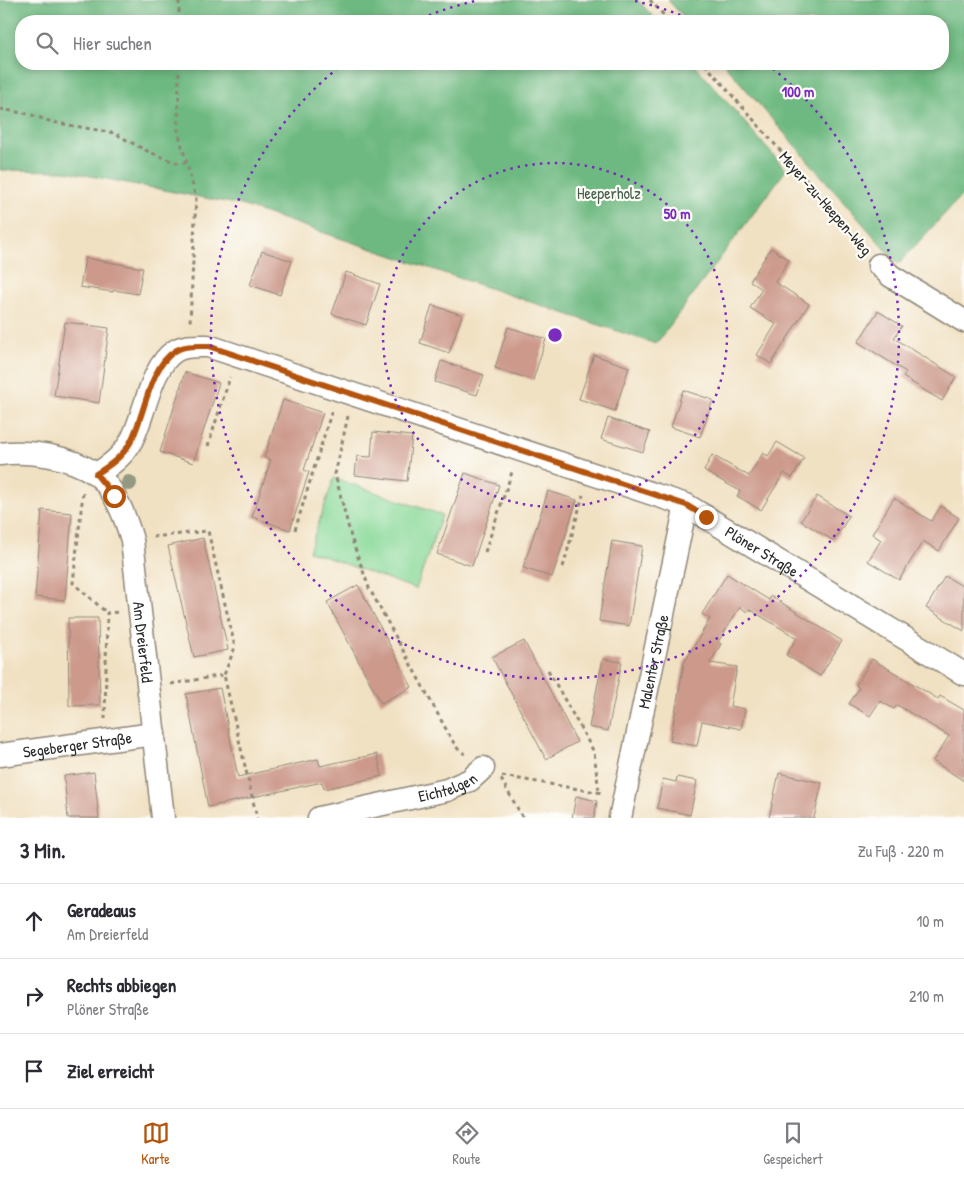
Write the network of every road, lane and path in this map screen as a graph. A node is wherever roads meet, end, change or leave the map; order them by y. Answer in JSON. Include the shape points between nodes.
{"nodes":[{"id":1,"x":179,"y":0,"type":"edge"},
{"id":2,"x":650,"y":0,"type":"edge"},
{"id":3,"x":179,"y":15,"type":"edge"},
{"id":4,"x":664,"y":15,"type":"edge"},
{"id":5,"x":179,"y":70,"type":"edge"},
{"id":6,"x":711,"y":70,"type":"edge"},
{"id":7,"x":0,"y":110,"type":"edge"},
{"id":8,"x":186,"y":163,"type":"junction"},
{"id":9,"x":879,"y":265,"type":"joint"},
{"id":10,"x":964,"y":321,"type":"edge"},
{"id":11,"x":189,"y":346,"type":"junction"},
{"id":12,"x":237,"y":354,"type":"junction"},
{"id":13,"x":346,"y":391,"type":"junction"},
{"id":14,"x":208,"y":446,"type":"dead end"},
{"id":15,"x":519,"y":449,"type":"junction"},
{"id":16,"x":0,"y":454,"type":"edge"},
{"id":17,"x":590,"y":473,"type":"junction"},
{"id":18,"x":96,"y":474,"type":"junction"},
{"id":19,"x":686,"y":505,"type":"junction"},
{"id":20,"x":295,"y":530,"type":"dead end"},
{"id":21,"x":132,"y":540,"type":"junction"},
{"id":22,"x":485,"y":552,"type":"dead end"},
{"id":23,"x":563,"y":567,"type":"dead end"},
{"id":24,"x":140,"y":612,"type":"junction"},
{"id":25,"x":107,"y":613,"type":"junction"},
{"id":26,"x":548,"y":670,"type":"dead end"},
{"id":27,"x":964,"y":674,"type":"edge"},
{"id":28,"x":224,"y":675,"type":"junction"},
{"id":29,"x":148,"y":688,"type":"junction"},
{"id":30,"x":154,"y":734,"type":"junction"},
{"id":31,"x":105,"y":740,"type":"junction"},
{"id":32,"x":0,"y":755,"type":"edge"},
{"id":33,"x":483,"y":768,"type":"joint"},
{"id":34,"x":599,"y":792,"type":"junction"},
{"id":35,"x":622,"y":808,"type":"edge"},
{"id":36,"x":163,"y":818,"type":"edge"},
{"id":37,"x":257,"y":818,"type":"edge"},
{"id":38,"x":319,"y":818,"type":"edge"},
{"id":39,"x":522,"y":818,"type":"edge"}],
"edges":[{"from":1,"to":3,"type":"path"},
{"from":2,"to":4,"type":"path"},
{"from":5,"to":8,"type":"path","via":[[178,131]]},
{"from":6,"to":9,"type":"path","name":"Meyer-zu-Heepen-Weg"},
{"from":7,"to":8,"type":"path","via":[[114,133],[176,163]]},
{"from":8,"to":11,"type":"path","via":[[196,198]]},
{"from":9,"to":10,"type":"street","name":"Meyer-zu-Heepen-Weg","via":[[891,276]]},
{"from":11,"to":12,"type":"street","name":"Plöner Straße","via":[[208,346]]},
{"from":11,"to":18,"type":"street","via":[[175,351],[165,360],[156,374],[139,426],[129,445],[114,462]]},
{"from":12,"to":13,"type":"street","name":"Plöner Straße"},
{"from":12,"to":14,"type":"path"},
{"from":13,"to":15,"type":"street","name":"Plöner Straße"},
{"from":13,"to":20,"type":"path"},
{"from":13,"to":33,"type":"path","via":[[336,474],[359,564],[452,740],[458,749]]},
{"from":15,"to":17,"type":"street","name":"Plöner Straße"},
{"from":15,"to":22,"type":"path"},
{"from":16,"to":18,"type":"street","via":[[34,452],[56,457]]},
{"from":17,"to":19,"type":"street","name":"Plöner Straße"},
{"from":17,"to":23,"type":"path"},
{"from":18,"to":21,"type":"street","name":"Am Dreierfeld","via":[[114,496],[126,518]]},
{"from":18,"to":25,"type":"path","via":[[84,489],[73,583]]},
{"from":19,"to":27,"type":"street","name":"Plöner Straße"},
{"from":19,"to":35,"type":"street","name":"Malenter Straße"},
{"from":21,"to":24,"type":"street","name":"Am Dreierfeld"},
{"from":21,"to":28,"type":"path","via":[[208,531],[235,648]]},
{"from":24,"to":25,"type":"path"},
{"from":24,"to":29,"type":"street","name":"Am Dreierfeld"},
{"from":25,"to":31,"type":"path"},
{"from":26,"to":34,"type":"path","via":[[594,752]]},
{"from":28,"to":29,"type":"path"},
{"from":28,"to":37,"type":"path"},
{"from":29,"to":30,"type":"street","name":"Am Dreierfeld"},
{"from":30,"to":31,"type":"street","name":"Segeberger Straße"},
{"from":30,"to":36,"type":"street","name":"Am Dreierfeld"},
{"from":31,"to":32,"type":"street","name":"Segeberger Straße"},
{"from":33,"to":38,"type":"street","name":"Eichtelgen","via":[[470,780],[447,790]]},
{"from":34,"to":35,"type":"path"},
{"from":34,"to":39,"type":"path","via":[[499,775]]}]}
